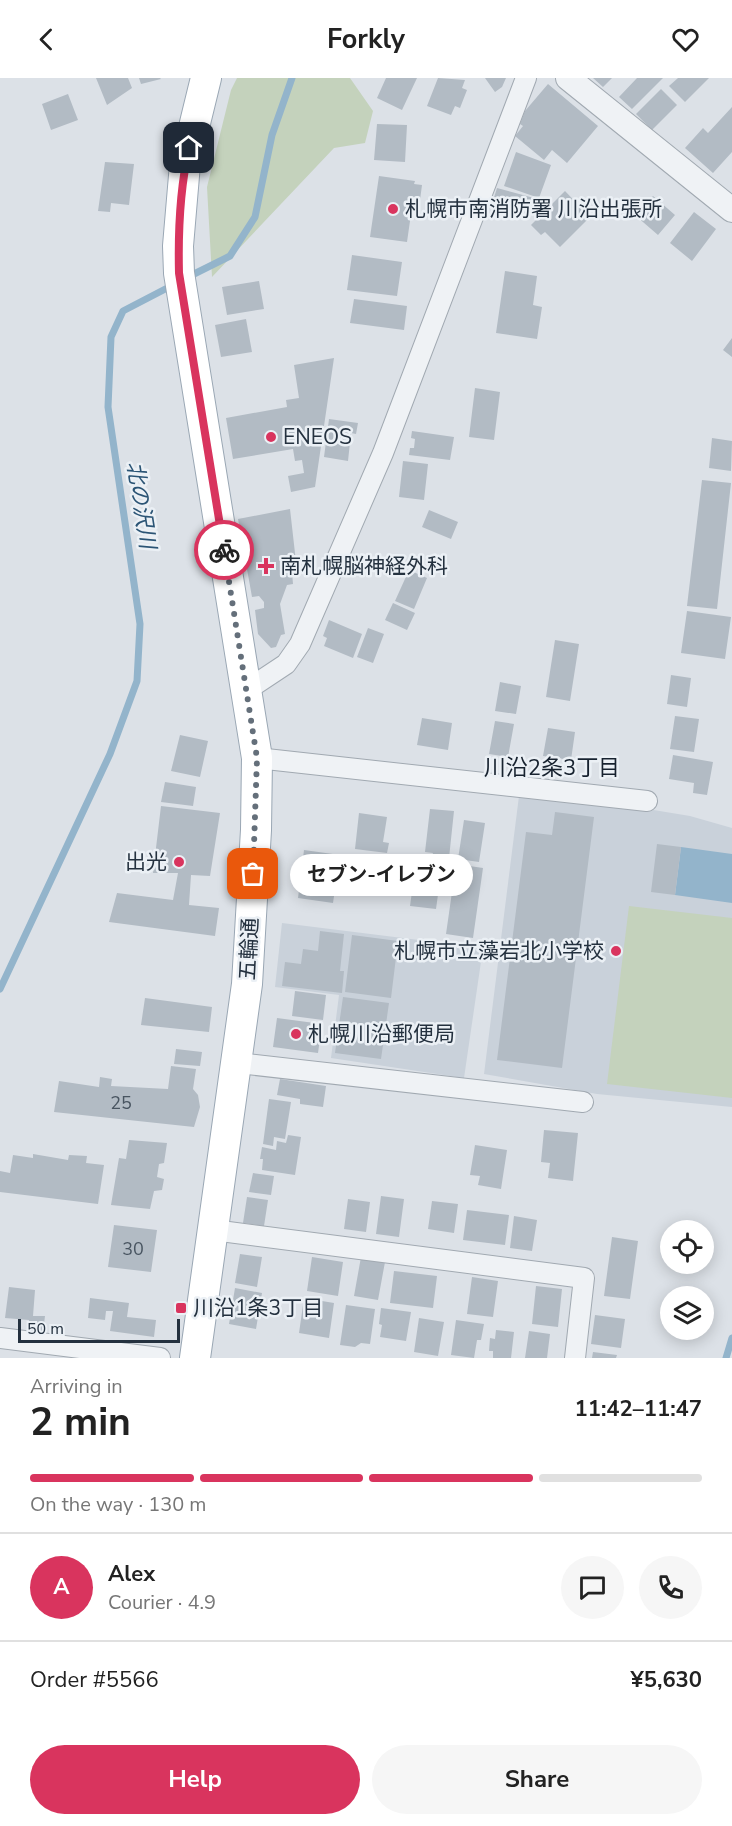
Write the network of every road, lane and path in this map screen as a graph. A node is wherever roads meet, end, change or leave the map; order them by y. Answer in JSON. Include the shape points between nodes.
{"nodes":[{"id":1,"x":206,"y":78,"type":"edge"},
{"id":2,"x":526,"y":78,"type":"edge"},
{"id":3,"x":567,"y":78,"type":"edge"},
{"id":4,"x":732,"y":210,"type":"edge"},
{"id":5,"x":247,"y":690,"type":"junction"},
{"id":6,"x":257,"y":758,"type":"junction"},
{"id":7,"x":647,"y":801,"type":"dead end"},
{"id":8,"x":238,"y":1063,"type":"junction"},
{"id":9,"x":583,"y":1102,"type":"dead end"},
{"id":10,"x":213,"y":1230,"type":"junction"},
{"id":11,"x":0,"y":1338,"type":"edge"},
{"id":12,"x":51,"y":1351,"type":"edge"},
{"id":13,"x":160,"y":1358,"type":"edge"},
{"id":14,"x":195,"y":1358,"type":"edge"},
{"id":15,"x":574,"y":1358,"type":"edge"}],
"edges":[{"from":1,"to":5,"type":"main road","name":"五輪通","via":[[186,164],[179,273]]},
{"from":2,"to":5,"type":"street","via":[[382,453],[300,644],[286,664]]},
{"from":3,"to":4,"type":"street"},
{"from":5,"to":6,"type":"main road","name":"五輪通"},
{"from":6,"to":7,"type":"street"},
{"from":6,"to":8,"type":"main road","name":"五輪通","via":[[247,984]]},
{"from":8,"to":9,"type":"street"},
{"from":8,"to":10,"type":"main road","name":"五輪通"},
{"from":10,"to":14,"type":"main road","name":"五輪通"},
{"from":10,"to":15,"type":"street","via":[[584,1278]]},
{"from":11,"to":12,"type":"street"},
{"from":12,"to":13,"type":"street"}]}
